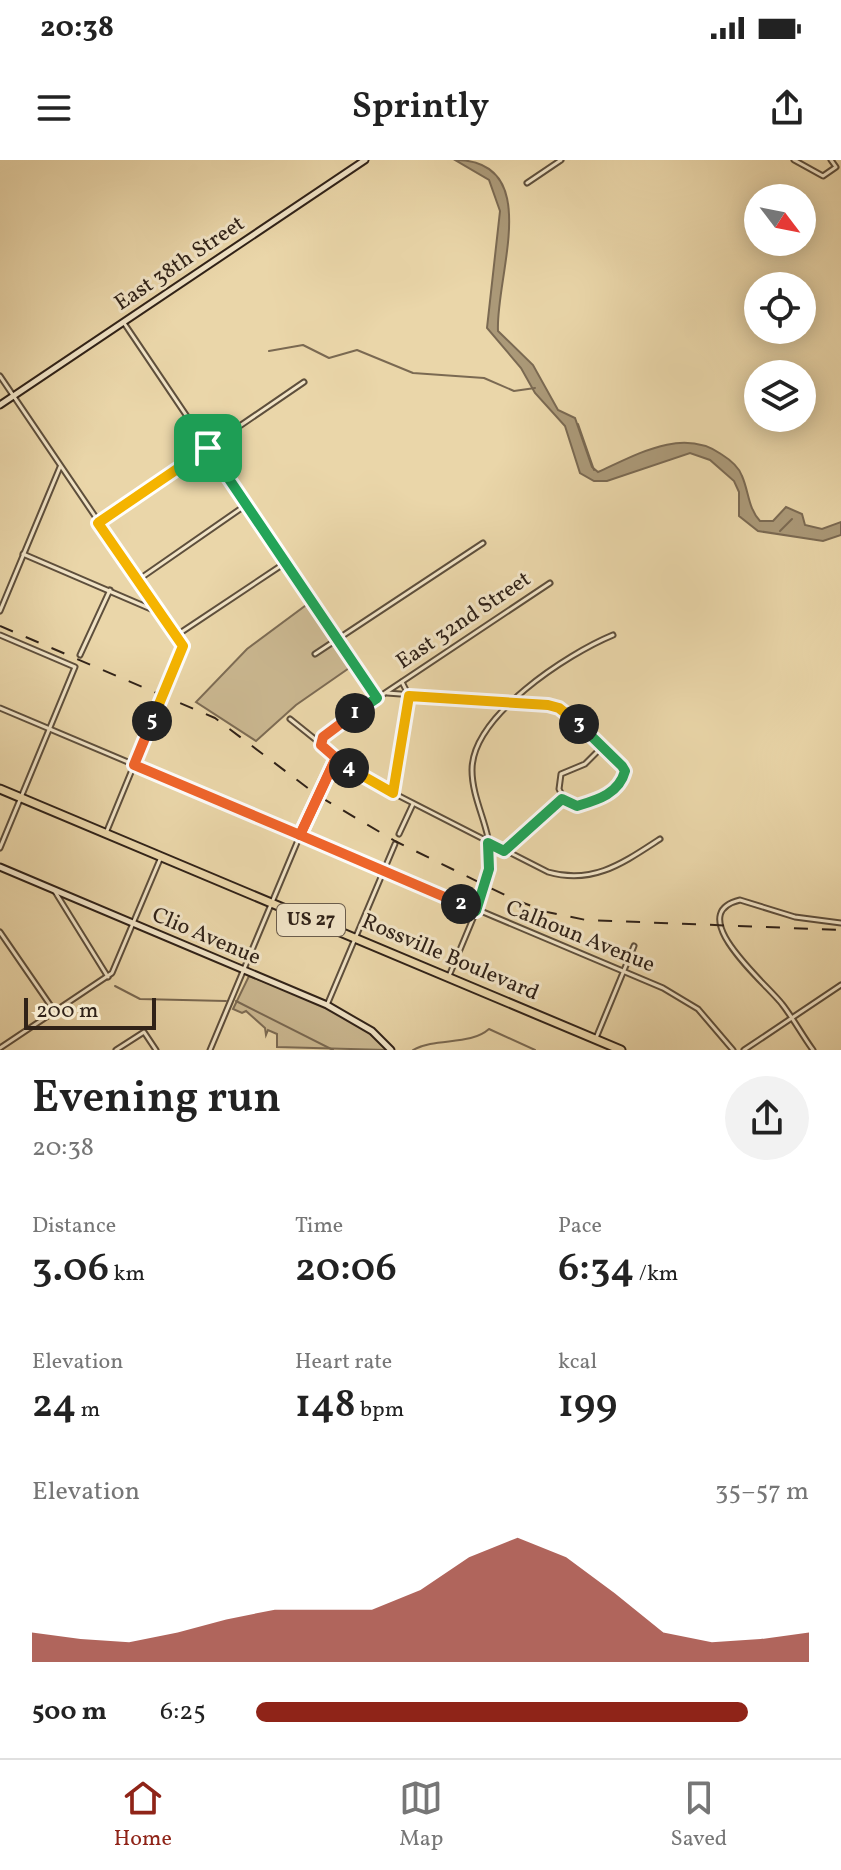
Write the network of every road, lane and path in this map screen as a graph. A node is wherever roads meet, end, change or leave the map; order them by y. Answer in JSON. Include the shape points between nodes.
{"nodes":[{"id":1,"x":365,"y":160,"type":"edge"},
{"id":2,"x":561,"y":160,"type":"edge"},
{"id":3,"x":794,"y":160,"type":"edge"},
{"id":4,"x":831,"y":160,"type":"edge"},
{"id":5,"x":527,"y":183,"type":"dead end"},
{"id":6,"x":123,"y":322,"type":"junction"},
{"id":7,"x":0,"y":376,"type":"edge"},
{"id":8,"x":304,"y":382,"type":"dead end"},
{"id":9,"x":13,"y":395,"type":"junction"},
{"id":10,"x":0,"y":405,"type":"edge"},
{"id":11,"x":208,"y":448,"type":"junction"},
{"id":12,"x":60,"y":467,"type":"junction"},
{"id":13,"x":246,"y":505,"type":"junction"},
{"id":14,"x":98,"y":523,"type":"junction"},
{"id":15,"x":483,"y":543,"type":"dead end"},
{"id":16,"x":23,"y":554,"type":"junction"},
{"id":17,"x":285,"y":563,"type":"junction"},
{"id":18,"x":138,"y":580,"type":"junction"},
{"id":19,"x":550,"y":583,"type":"dead end"},
{"id":20,"x":110,"y":590,"type":"junction"},
{"id":21,"x":0,"y":611,"type":"edge"},
{"id":22,"x":161,"y":613,"type":"junction"},
{"id":23,"x":0,"y":635,"type":"edge"},
{"id":24,"x":177,"y":635,"type":"junction"},
{"id":25,"x":613,"y":635,"type":"dead end"},
{"id":26,"x":337,"y":640,"type":"junction"},
{"id":27,"x":315,"y":654,"type":"dead end"},
{"id":28,"x":80,"y":655,"type":"dead end"},
{"id":29,"x":402,"y":682,"type":"junction"},
{"id":30,"x":386,"y":692,"type":"junction"},
{"id":31,"x":409,"y":696,"type":"junction"},
{"id":32,"x":377,"y":698,"type":"junction"},
{"id":33,"x":507,"y":703,"type":"junction"},
{"id":34,"x":0,"y":708,"type":"edge"},
{"id":35,"x":290,"y":719,"type":"dead end"},
{"id":36,"x":50,"y":729,"type":"junction"},
{"id":37,"x":321,"y":745,"type":"junction"},
{"id":38,"x":602,"y":747,"type":"junction"},
{"id":39,"x":336,"y":758,"type":"junction"},
{"id":40,"x":134,"y":765,"type":"junction"},
{"id":41,"x":0,"y":789,"type":"edge"},
{"id":42,"x":393,"y":793,"type":"junction"},
{"id":43,"x":21,"y":798,"type":"junction"},
{"id":44,"x":562,"y":799,"type":"junction"},
{"id":45,"x":413,"y":804,"type":"junction"},
{"id":46,"x":106,"y":833,"type":"junction"},
{"id":47,"x":399,"y":834,"type":"dead end"},
{"id":48,"x":300,"y":835,"type":"junction"},
{"id":49,"x":660,"y":839,"type":"dead end"},
{"id":50,"x":488,"y":843,"type":"junction"},
{"id":51,"x":395,"y":844,"type":"dead end"},
{"id":52,"x":0,"y":848,"type":"edge"},
{"id":53,"x":504,"y":851,"type":"junction"},
{"id":54,"x":161,"y":857,"type":"junction"},
{"id":55,"x":0,"y":867,"type":"edge"},
{"id":56,"x":383,"y":871,"type":"junction"},
{"id":57,"x":54,"y":890,"type":"junction"},
{"id":58,"x":272,"y":904,"type":"junction"},
{"id":59,"x":476,"y":911,"type":"junction"},
{"id":60,"x":134,"y":923,"type":"junction"},
{"id":61,"x":841,"y":923,"type":"edge"},
{"id":62,"x":0,"y":932,"type":"edge"},
{"id":63,"x":355,"y":938,"type":"junction"},
{"id":64,"x":634,"y":946,"type":"dead end"},
{"id":65,"x":244,"y":970,"type":"junction"},
{"id":66,"x":623,"y":971,"type":"junction"},
{"id":67,"x":108,"y":977,"type":"junction"},
{"id":68,"x":449,"y":977,"type":"junction"},
{"id":69,"x":841,"y":985,"type":"edge"},
{"id":70,"x":327,"y":1005,"type":"junction"},
{"id":71,"x":55,"y":1012,"type":"junction"},
{"id":72,"x":791,"y":1017,"type":"junction"},
{"id":73,"x":595,"y":1039,"type":"junction"},
{"id":74,"x":0,"y":1048,"type":"edge"},
{"id":75,"x":116,"y":1050,"type":"edge"},
{"id":76,"x":156,"y":1050,"type":"edge"},
{"id":77,"x":210,"y":1050,"type":"edge"},
{"id":78,"x":391,"y":1050,"type":"edge"},
{"id":79,"x":621,"y":1050,"type":"edge"},
{"id":80,"x":733,"y":1050,"type":"edge"},
{"id":81,"x":744,"y":1050,"type":"edge"},
{"id":82,"x":813,"y":1050,"type":"edge"}],
"edges":[{"from":1,"to":6,"type":"main road","name":"East 38th Street"},
{"from":2,"to":5,"type":"street"},
{"from":3,"to":4,"type":"street","via":[[823,176],[836,167]]},
{"from":6,"to":9,"type":"main road","name":"East 38th Street"},
{"from":6,"to":11,"type":"street"},
{"from":7,"to":9,"type":"street"},
{"from":8,"to":11,"type":"street"},
{"from":9,"to":10,"type":"main road","name":"East 38th Street"},
{"from":9,"to":12,"type":"street"},
{"from":11,"to":13,"type":"street"},
{"from":11,"to":14,"type":"street"},
{"from":12,"to":14,"type":"street"},
{"from":12,"to":16,"type":"street"},
{"from":13,"to":17,"type":"street"},
{"from":13,"to":18,"type":"street"},
{"from":14,"to":18,"type":"street"},
{"from":15,"to":26,"type":"street"},
{"from":16,"to":20,"type":"street"},
{"from":16,"to":21,"type":"street"},
{"from":17,"to":24,"type":"street"},
{"from":17,"to":26,"type":"street"},
{"from":18,"to":22,"type":"street"},
{"from":19,"to":29,"type":"street","name":"East 32nd Street"},
{"from":20,"to":22,"type":"street"},
{"from":20,"to":28,"type":"street"},
{"from":22,"to":24,"type":"street"},
{"from":23,"to":36,"type":"street","via":[[75,667]]},
{"from":24,"to":40,"type":"street","via":[[183,646]]},
{"from":25,"to":33,"type":"street"},
{"from":26,"to":27,"type":"street"},
{"from":26,"to":32,"type":"street"},
{"from":29,"to":30,"type":"street","name":"East 32nd Street"},
{"from":29,"to":31,"type":"street"},
{"from":30,"to":31,"type":"street"},
{"from":30,"to":32,"type":"street","name":"East 32nd Street"},
{"from":31,"to":33,"type":"street"},
{"from":31,"to":42,"type":"street"},
{"from":32,"to":37,"type":"street","name":"East 32nd Street","via":[[328,731]]},
{"from":33,"to":38,"type":"street","via":[[559,708]]},
{"from":33,"to":50,"type":"street","via":[[484,731],[473,757],[473,781]]},
{"from":34,"to":36,"type":"street","name":"Calhoun Avenue"},
{"from":35,"to":37,"type":"street"},
{"from":36,"to":40,"type":"street","name":"Calhoun Avenue"},
{"from":36,"to":43,"type":"street"},
{"from":37,"to":39,"type":"street"},
{"from":38,"to":44,"type":"street","via":[[585,764],[561,774]]},
{"from":38,"to":44,"type":"street","via":[[625,771],[619,786],[577,806]]},
{"from":39,"to":42,"type":"street"},
{"from":39,"to":48,"type":"street"},
{"from":40,"to":46,"type":"street"},
{"from":40,"to":48,"type":"street","name":"Calhoun Avenue"},
{"from":41,"to":43,"type":"highway","name":"Rossville Boulevard","number":"US 27"},
{"from":42,"to":45,"type":"street"},
{"from":43,"to":46,"type":"highway","name":"Rossville Boulevard","number":"US 27"},
{"from":43,"to":52,"type":"street"},
{"from":44,"to":53,"type":"street"},
{"from":45,"to":47,"type":"street"},
{"from":45,"to":50,"type":"street"},
{"from":46,"to":54,"type":"highway","name":"Rossville Boulevard","number":"US 27"},
{"from":48,"to":56,"type":"street","name":"Calhoun Avenue"},
{"from":48,"to":58,"type":"street"},
{"from":49,"to":53,"type":"street","via":[[616,868],[580,877],[548,872]]},
{"from":50,"to":53,"type":"street"},
{"from":50,"to":59,"type":"street","via":[[489,869]]},
{"from":51,"to":56,"type":"street"},
{"from":54,"to":58,"type":"highway","name":"Rossville Boulevard","number":"US 27"},
{"from":54,"to":60,"type":"street"},
{"from":55,"to":57,"type":"main road","name":"Clio Avenue"},
{"from":56,"to":59,"type":"street","name":"Calhoun Avenue"},
{"from":56,"to":63,"type":"street"},
{"from":57,"to":60,"type":"main road","name":"Clio Avenue"},
{"from":57,"to":67,"type":"street"},
{"from":58,"to":63,"type":"highway","name":"Rossville Boulevard","number":"US 27"},
{"from":58,"to":65,"type":"street"},
{"from":59,"to":66,"type":"street","name":"Calhoun Avenue"},
{"from":59,"to":68,"type":"street"},
{"from":60,"to":65,"type":"main road","name":"Clio Avenue"},
{"from":60,"to":67,"type":"street"},
{"from":61,"to":72,"type":"street","via":[[795,917],[740,900],[728,905],[721,924],[729,946]]},
{"from":62,"to":71,"type":"street"},
{"from":63,"to":68,"type":"highway","name":"Rossville Boulevard","number":"US 27"},
{"from":63,"to":70,"type":"street"},
{"from":64,"to":66,"type":"street"},
{"from":65,"to":70,"type":"main road","name":"Clio Avenue"},
{"from":65,"to":77,"type":"street"},
{"from":66,"to":73,"type":"street"},
{"from":66,"to":80,"type":"street","name":"Calhoun Avenue","via":[[682,997]]},
{"from":67,"to":71,"type":"street"},
{"from":68,"to":73,"type":"highway","name":"Rossville Boulevard","number":"US 27"},
{"from":69,"to":72,"type":"street"},
{"from":70,"to":78,"type":"main road","name":"Clio Avenue","via":[[372,1031]]},
{"from":71,"to":74,"type":"street"},
{"from":72,"to":81,"type":"street"},
{"from":72,"to":82,"type":"street"},
{"from":73,"to":79,"type":"highway","name":"Rossville Boulevard","number":"US 27"},
{"from":75,"to":76,"type":"street","via":[[144,1032]]}]}
